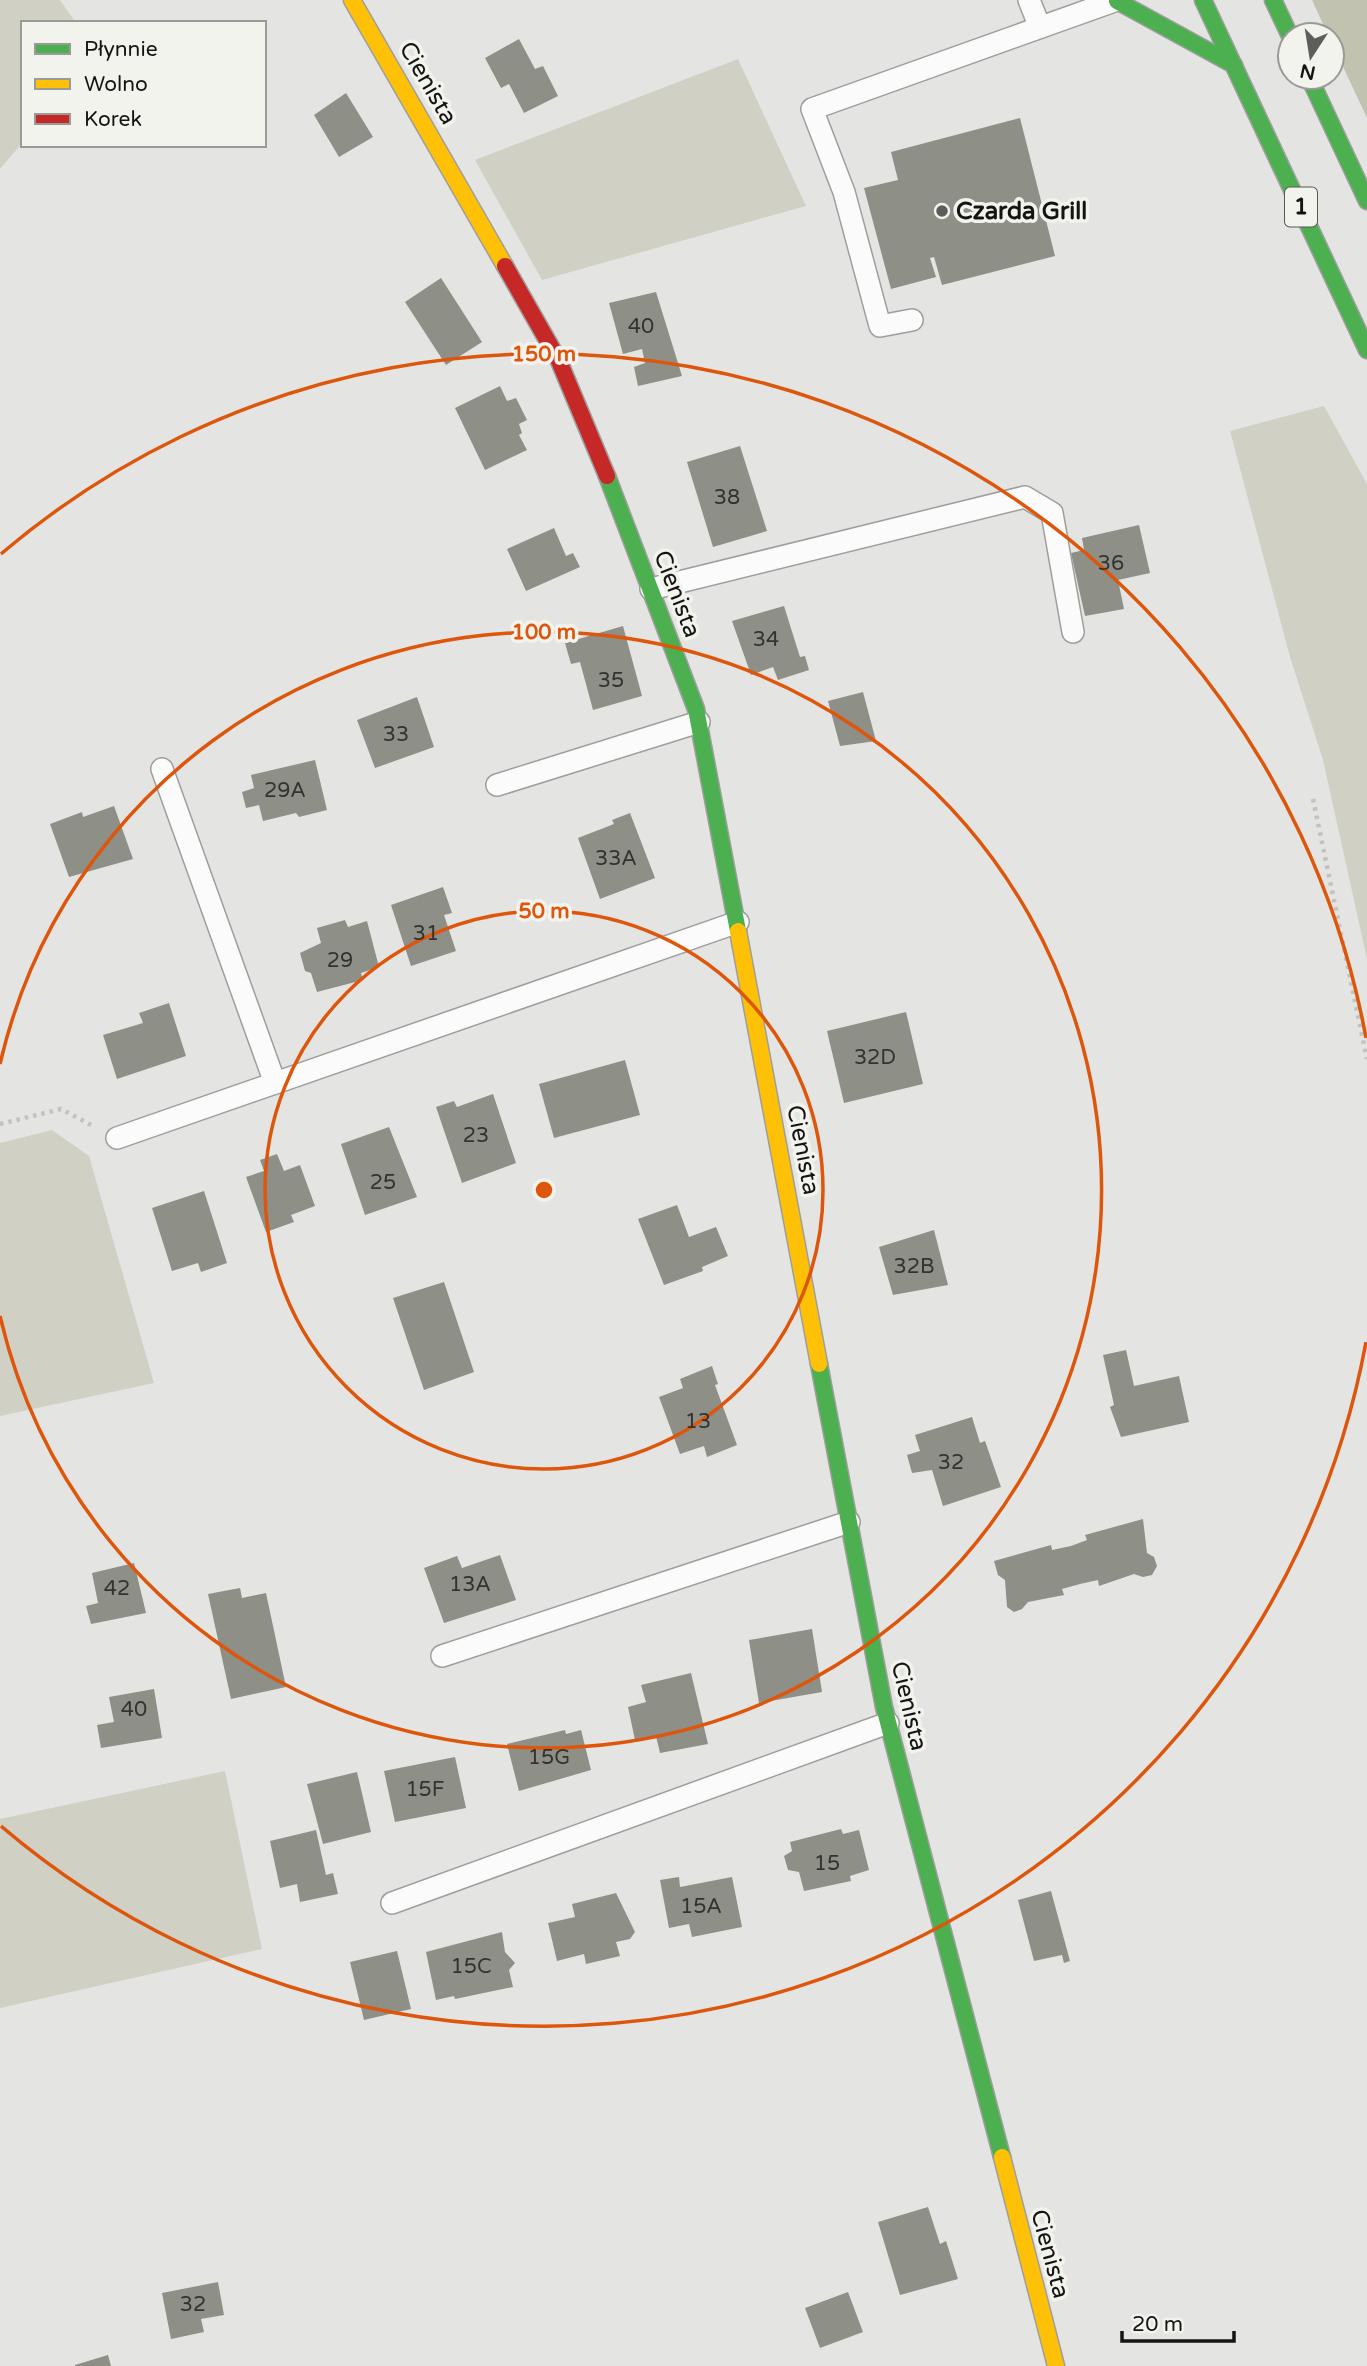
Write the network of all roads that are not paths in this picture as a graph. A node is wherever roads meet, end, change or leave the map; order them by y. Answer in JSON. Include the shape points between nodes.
{"nodes":[{"id":1,"x":352,"y":0,"type":"edge"},
{"id":2,"x":1029,"y":0,"type":"edge"},
{"id":3,"x":1203,"y":0,"type":"edge"},
{"id":4,"x":1273,"y":0,"type":"edge"},
{"id":5,"x":1117,"y":1,"type":"edge"},
{"id":6,"x":1283,"y":21,"type":"edge"},
{"id":7,"x":1039,"y":25,"type":"junction"},
{"id":8,"x":1234,"y":65,"type":"junction"},
{"id":9,"x":1316,"y":91,"type":"edge"},
{"id":10,"x":1367,"y":201,"type":"edge"},
{"id":11,"x":912,"y":320,"type":"dead end"},
{"id":12,"x":1367,"y":350,"type":"edge"},
{"id":13,"x":651,"y":589,"type":"junction"},
{"id":14,"x":1073,"y":632,"type":"dead end"},
{"id":15,"x":699,"y":722,"type":"junction"},
{"id":16,"x":162,"y":769,"type":"dead end"},
{"id":17,"x":497,"y":785,"type":"dead end"},
{"id":18,"x":738,"y":922,"type":"junction"},
{"id":19,"x":275,"y":1083,"type":"junction"},
{"id":20,"x":117,"y":1138,"type":"road end"},
{"id":21,"x":849,"y":1522,"type":"junction"},
{"id":22,"x":442,"y":1656,"type":"dead end"},
{"id":23,"x":888,"y":1723,"type":"junction"},
{"id":24,"x":392,"y":1903,"type":"dead end"},
{"id":25,"x":1056,"y":2366,"type":"edge"}],
"edges":[{"from":1,"to":13,"type":"street","name":"Cienista","via":[[559,361]]},
{"from":2,"to":7,"type":"lane"},
{"from":3,"to":8,"type":"street","number":"1"},
{"from":4,"to":6,"type":"street"},
{"from":5,"to":7,"type":"lane"},
{"from":5,"to":8,"type":"street"},
{"from":7,"to":11,"type":"lane","via":[[812,109],[844,192],[880,326]]},
{"from":8,"to":12,"type":"street","number":"1"},
{"from":9,"to":10,"type":"street"},
{"from":13,"to":14,"type":"lane","via":[[1025,497],[1052,513]]},
{"from":13,"to":15,"type":"street","name":"Cienista"},
{"from":15,"to":17,"type":"lane"},
{"from":15,"to":18,"type":"street","name":"Cienista"},
{"from":16,"to":19,"type":"lane"},
{"from":18,"to":19,"type":"lane"},
{"from":18,"to":21,"type":"street","name":"Cienista"},
{"from":19,"to":20,"type":"lane"},
{"from":21,"to":22,"type":"lane"},
{"from":21,"to":23,"type":"street","name":"Cienista"},
{"from":23,"to":24,"type":"lane"},
{"from":23,"to":25,"type":"street","name":"Cienista"}]}
